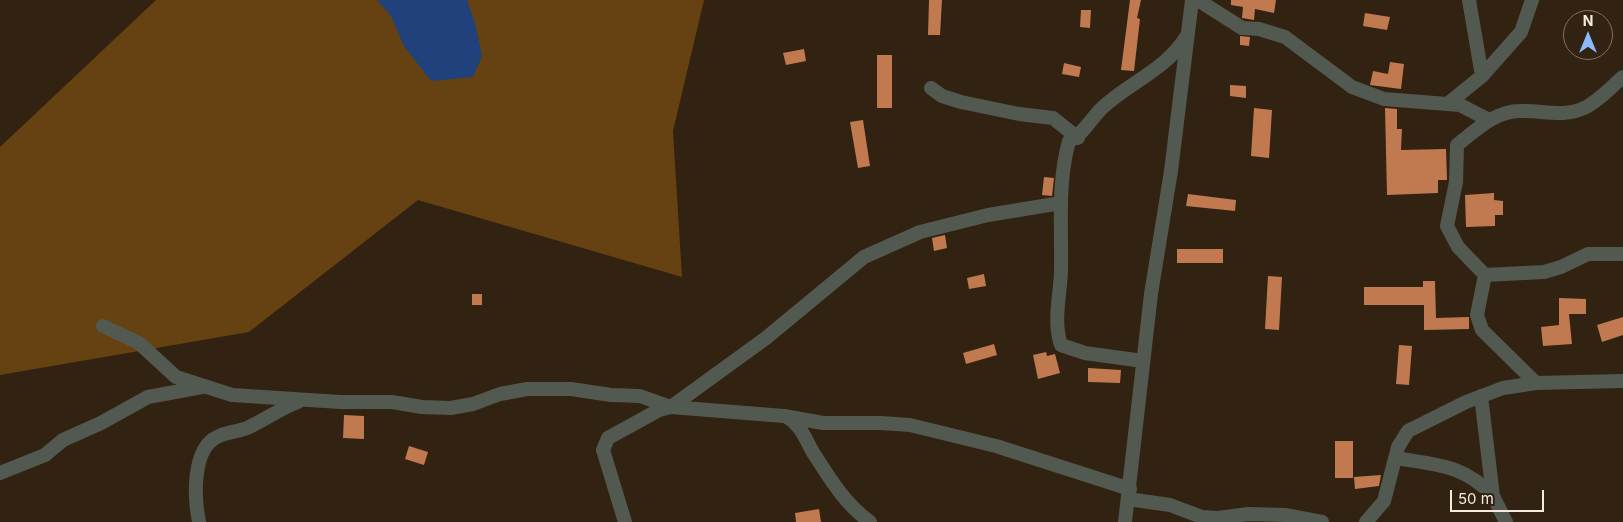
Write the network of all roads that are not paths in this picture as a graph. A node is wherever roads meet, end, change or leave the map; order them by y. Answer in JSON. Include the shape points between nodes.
{"nodes":[{"id":1,"x":1192,"y":0,"type":"edge"},
{"id":2,"x":1198,"y":0,"type":"edge"},
{"id":3,"x":1469,"y":0,"type":"edge"},
{"id":4,"x":1532,"y":0,"type":"edge"},
{"id":5,"x":1188,"y":34,"type":"junction"},
{"id":6,"x":1482,"y":76,"type":"junction"},
{"id":7,"x":1623,"y":77,"type":"edge"},
{"id":8,"x":931,"y":88,"type":"dead end"},
{"id":9,"x":1450,"y":102,"type":"junction"},
{"id":10,"x":1489,"y":120,"type":"junction"},
{"id":11,"x":1078,"y":138,"type":"junction"},
{"id":12,"x":1061,"y":203,"type":"junction"},
{"id":13,"x":1623,"y":254,"type":"edge"},
{"id":14,"x":1485,"y":275,"type":"junction"},
{"id":15,"x":103,"y":326,"type":"dead end"},
{"id":16,"x":1143,"y":361,"type":"junction"},
{"id":17,"x":1623,"y":381,"type":"edge"},
{"id":18,"x":1536,"y":383,"type":"junction"},
{"id":19,"x":206,"y":386,"type":"junction"},
{"id":20,"x":1481,"y":396,"type":"junction"},
{"id":21,"x":306,"y":400,"type":"junction"},
{"id":22,"x":671,"y":407,"type":"junction"},
{"id":23,"x":784,"y":416,"type":"junction"},
{"id":24,"x":1396,"y":458,"type":"junction"},
{"id":25,"x":0,"y":473,"type":"edge"},
{"id":26,"x":1129,"y":494,"type":"junction"},
{"id":27,"x":1493,"y":496,"type":"junction"},
{"id":28,"x":1281,"y":518,"type":"edge"},
{"id":29,"x":199,"y":522,"type":"edge"},
{"id":30,"x":625,"y":522,"type":"edge"},
{"id":31,"x":870,"y":522,"type":"edge"},
{"id":32,"x":1125,"y":522,"type":"edge"},
{"id":33,"x":1322,"y":522,"type":"edge"},
{"id":34,"x":1366,"y":522,"type":"edge"},
{"id":35,"x":1506,"y":522,"type":"edge"}],
"edges":[{"from":1,"to":5,"type":"street"},
{"from":2,"to":9,"type":"street","via":[[1242,28],[1285,37],[1352,87],[1384,98]]},
{"from":3,"to":6,"type":"street"},
{"from":4,"to":6,"type":"street","via":[[1521,32]]},
{"from":5,"to":11,"type":"street","via":[[1169,59],[1103,107],[1086,124]]},
{"from":5,"to":16,"type":"street"},
{"from":6,"to":9,"type":"street"},
{"from":7,"to":10,"type":"street","via":[[1591,104],[1572,112],[1518,111]]},
{"from":8,"to":11,"type":"street","via":[[942,96],[961,102],[1014,114],[1052,118]]},
{"from":9,"to":10,"type":"street","via":[[1468,107]]},
{"from":10,"to":14,"type":"street","via":[[1457,145],[1456,182],[1447,226],[1458,247]]},
{"from":11,"to":12,"type":"street","via":[[1069,141],[1063,162]]},
{"from":12,"to":16,"type":"street","via":[[1057,334],[1061,345],[1086,354]]},
{"from":12,"to":22,"type":"street","via":[[988,215],[920,232],[864,257],[766,338]]},
{"from":13,"to":14,"type":"street","via":[[1588,254],[1544,272]]},
{"from":14,"to":18,"type":"street","via":[[1477,315],[1482,330]]},
{"from":15,"to":19,"type":"street","via":[[139,342],[176,377]]},
{"from":16,"to":26,"type":"street"},
{"from":17,"to":18,"type":"street"},
{"from":18,"to":20,"type":"street","via":[[1503,388]]},
{"from":19,"to":21,"type":"street","via":[[232,395]]},
{"from":19,"to":25,"type":"street","via":[[148,397],[63,440],[45,455]]},
{"from":20,"to":24,"type":"street","via":[[1408,431],[1401,438]]},
{"from":20,"to":27,"type":"street"},
{"from":21,"to":22,"type":"street","via":[[392,402],[451,408],[527,389],[571,388],[640,396]]},
{"from":21,"to":29,"type":"street","via":[[279,409],[246,428],[217,436],[208,443],[202,452],[196,486]]},
{"from":22,"to":23,"type":"street"},
{"from":22,"to":30,"type":"street","via":[[659,410],[604,443],[603,450]]},
{"from":23,"to":26,"type":"street","via":[[823,423],[910,426],[996,446]]},
{"from":23,"to":31,"type":"street","via":[[802,430],[842,496]]},
{"from":24,"to":27,"type":"street","via":[[1458,469],[1479,481]]},
{"from":24,"to":34,"type":"street","via":[[1384,501]]},
{"from":26,"to":28,"type":"street","via":[[1202,517]]},
{"from":26,"to":32,"type":"street"},
{"from":27,"to":35,"type":"street"},
{"from":28,"to":33,"type":"street"}]}
